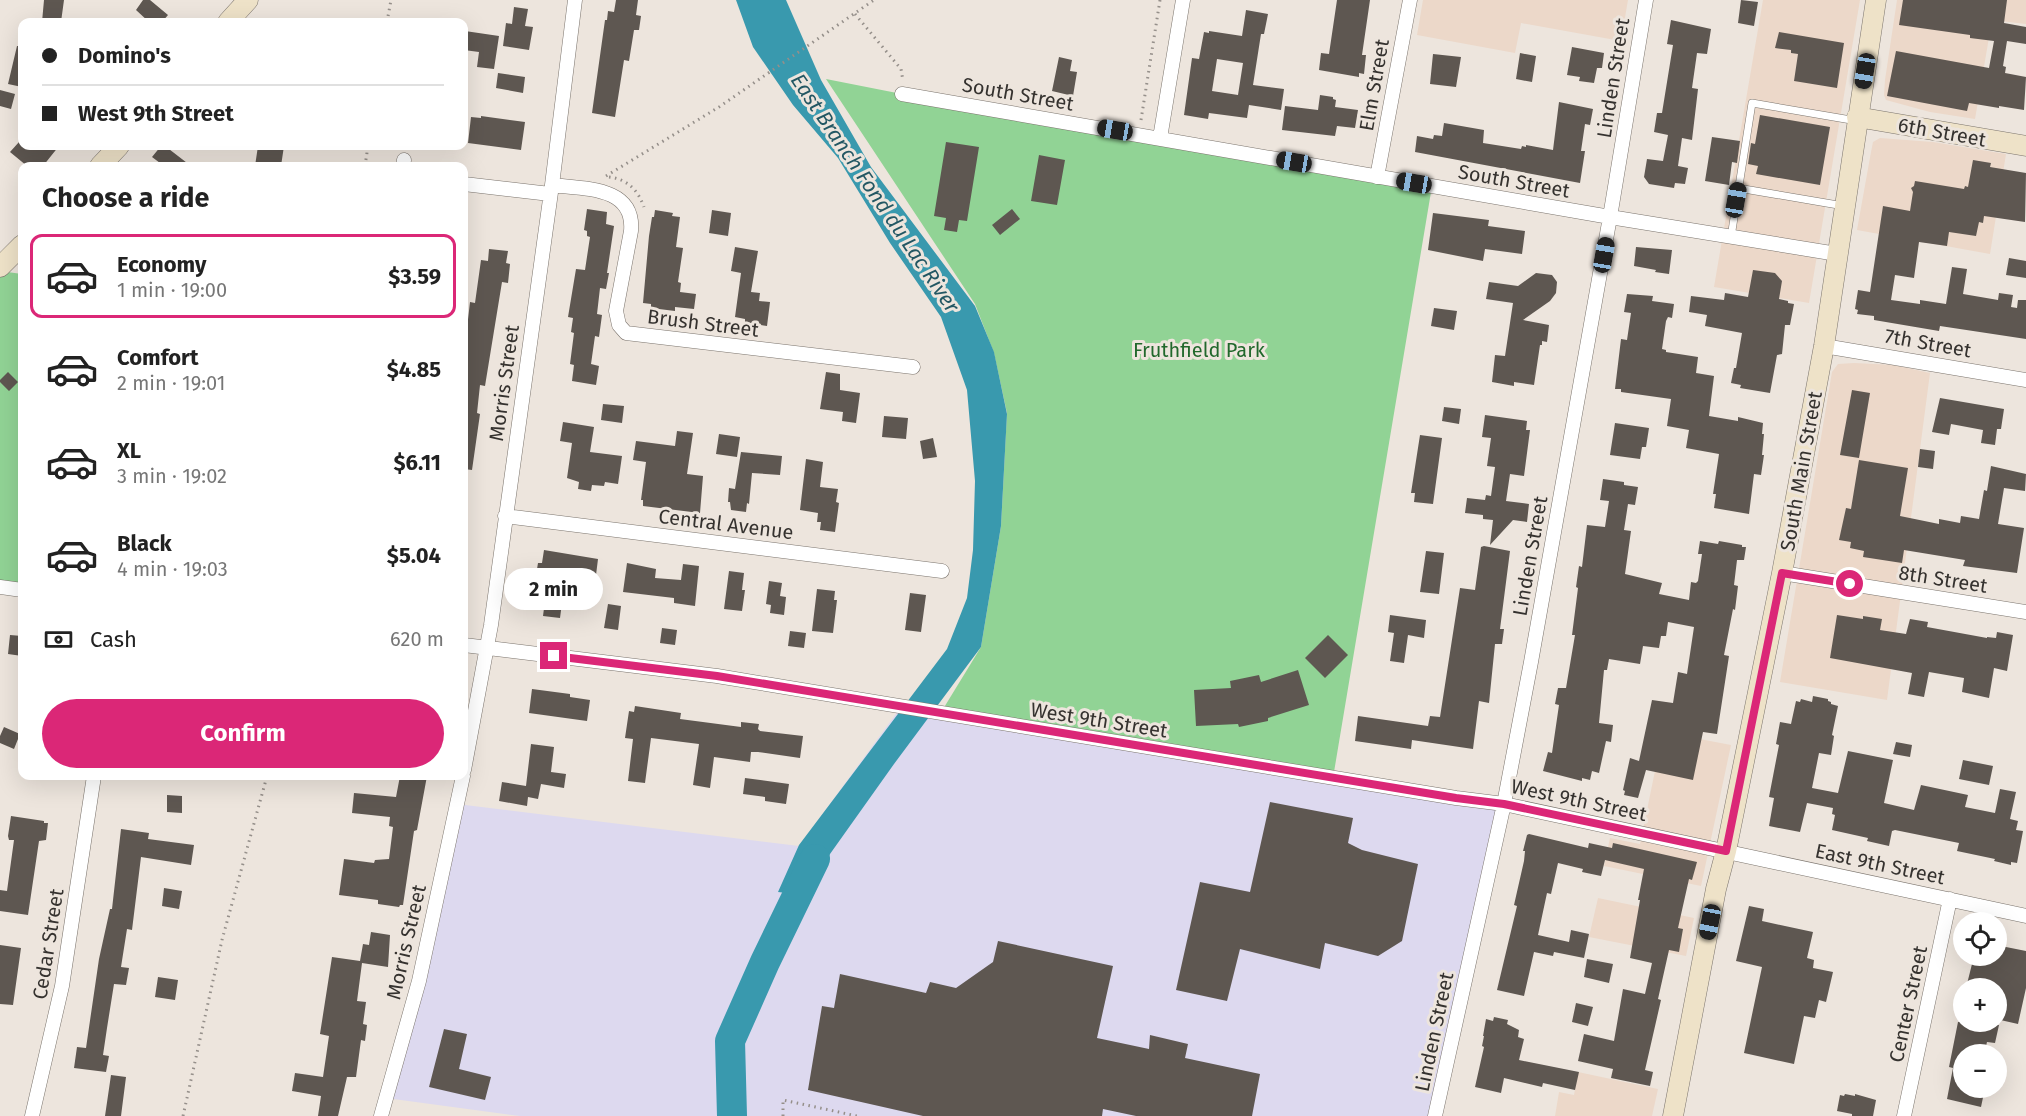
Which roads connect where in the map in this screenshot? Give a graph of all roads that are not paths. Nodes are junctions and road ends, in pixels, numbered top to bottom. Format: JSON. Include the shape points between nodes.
{"nodes":[{"id":1,"x":248,"y":0,"type":"edge"},
{"id":2,"x":575,"y":0,"type":"edge"},
{"id":3,"x":1183,"y":0,"type":"edge"},
{"id":4,"x":1410,"y":0,"type":"edge"},
{"id":5,"x":1646,"y":0,"type":"edge"},
{"id":6,"x":1876,"y":0,"type":"edge"},
{"id":7,"x":232,"y":18,"type":"edge"},
{"id":8,"x":902,"y":94,"type":"road end"},
{"id":9,"x":1857,"y":119,"type":"junction"},
{"id":10,"x":1160,"y":138,"type":"junction"},
{"id":11,"x":2026,"y":146,"type":"edge"},
{"id":12,"x":114,"y":150,"type":"edge"},
{"id":13,"x":104,"y":162,"type":"edge"},
{"id":14,"x":1377,"y":177,"type":"junction"},
{"id":15,"x":468,"y":184,"type":"edge"},
{"id":16,"x":1738,"y":188,"type":"junction"},
{"id":17,"x":551,"y":190,"type":"junction"},
{"id":18,"x":1844,"y":206,"type":"junction"},
{"id":19,"x":1610,"y":218,"type":"junction"},
{"id":20,"x":1731,"y":237,"type":"junction"},
{"id":21,"x":18,"y":249,"type":"edge"},
{"id":22,"x":1837,"y":254,"type":"junction"},
{"id":23,"x":0,"y":267,"type":"edge"},
{"id":24,"x":1824,"y":346,"type":"junction"},
{"id":25,"x":913,"y":367,"type":"dead end"},
{"id":26,"x":2026,"y":380,"type":"edge"},
{"id":27,"x":505,"y":516,"type":"junction"},
{"id":28,"x":942,"y":571,"type":"dead end"},
{"id":29,"x":1782,"y":573,"type":"junction"},
{"id":30,"x":0,"y":587,"type":"edge"},
{"id":31,"x":18,"y":589,"type":"edge"},
{"id":32,"x":2026,"y":612,"type":"edge"},
{"id":33,"x":468,"y":646,"type":"edge"},
{"id":34,"x":487,"y":648,"type":"junction"},
{"id":35,"x":468,"y":749,"type":"edge"},
{"id":36,"x":93,"y":780,"type":"edge"},
{"id":37,"x":461,"y":780,"type":"edge"},
{"id":38,"x":1504,"y":804,"type":"junction"},
{"id":39,"x":1726,"y":851,"type":"junction"},
{"id":40,"x":1950,"y":899,"type":"junction"},
{"id":41,"x":2026,"y":916,"type":"edge"},
{"id":42,"x":32,"y":1116,"type":"edge"},
{"id":43,"x":381,"y":1116,"type":"edge"},
{"id":44,"x":1435,"y":1116,"type":"edge"},
{"id":45,"x":1673,"y":1116,"type":"edge"},
{"id":46,"x":1904,"y":1116,"type":"edge"}],
"edges":[{"from":1,"to":7,"type":"main road"},
{"from":2,"to":17,"type":"street","name":"Morris Street"},
{"from":3,"to":10,"type":"street"},
{"from":4,"to":14,"type":"street","name":"Elm Street"},
{"from":5,"to":19,"type":"street","name":"Linden Street"},
{"from":6,"to":9,"type":"main road","name":"South Main Street"},
{"from":8,"to":10,"type":"street","name":"South Street"},
{"from":9,"to":11,"type":"main road","name":"6th Street"},
{"from":9,"to":16,"type":"lane","via":[[1752,103]]},
{"from":9,"to":18,"type":"main road","name":"South Main Street"},
{"from":10,"to":14,"type":"street","name":"South Street"},
{"from":12,"to":13,"type":"main road"},
{"from":14,"to":19,"type":"street","name":"South Street"},
{"from":15,"to":17,"type":"street","name":"Brush Street"},
{"from":16,"to":18,"type":"lane"},
{"from":16,"to":20,"type":"lane"},
{"from":17,"to":25,"type":"street","name":"Brush Street","via":[[607,193],[628,210],[631,231],[616,311],[626,333]]},
{"from":17,"to":27,"type":"street","name":"Morris Street"},
{"from":18,"to":22,"type":"main road","name":"South Main Street"},
{"from":19,"to":20,"type":"street","name":"South Street"},
{"from":19,"to":38,"type":"street","name":"Linden Street"},
{"from":20,"to":22,"type":"street","name":"South Street"},
{"from":21,"to":23,"type":"main road"},
{"from":22,"to":24,"type":"main road","name":"South Main Street"},
{"from":24,"to":26,"type":"street","name":"7th Street"},
{"from":24,"to":29,"type":"main road","name":"South Main Street"},
{"from":27,"to":28,"type":"street","name":"Central Avenue"},
{"from":27,"to":34,"type":"street","name":"Morris Street"},
{"from":29,"to":32,"type":"street","name":"8th Street"},
{"from":29,"to":39,"type":"main road","name":"South Main Street"},
{"from":30,"to":31,"type":"street"},
{"from":33,"to":34,"type":"street","name":"West 9th Street"},
{"from":34,"to":35,"type":"street","name":"Morris Street"},
{"from":34,"to":38,"type":"street","name":"West 9th Street","via":[[717,676]]},
{"from":36,"to":42,"type":"street","name":"Cedar Street","via":[[62,986]]},
{"from":37,"to":43,"type":"street","name":"Morris Street","via":[[419,981]]},
{"from":38,"to":39,"type":"street","name":"West 9th Street"},
{"from":38,"to":44,"type":"street","name":"Linden Street"},
{"from":39,"to":40,"type":"street","name":"East 9th Street"},
{"from":39,"to":45,"type":"main road","name":"South Main Street"},
{"from":40,"to":41,"type":"street","name":"East 9th Street"},
{"from":40,"to":46,"type":"street","name":"Center Street"}]}
